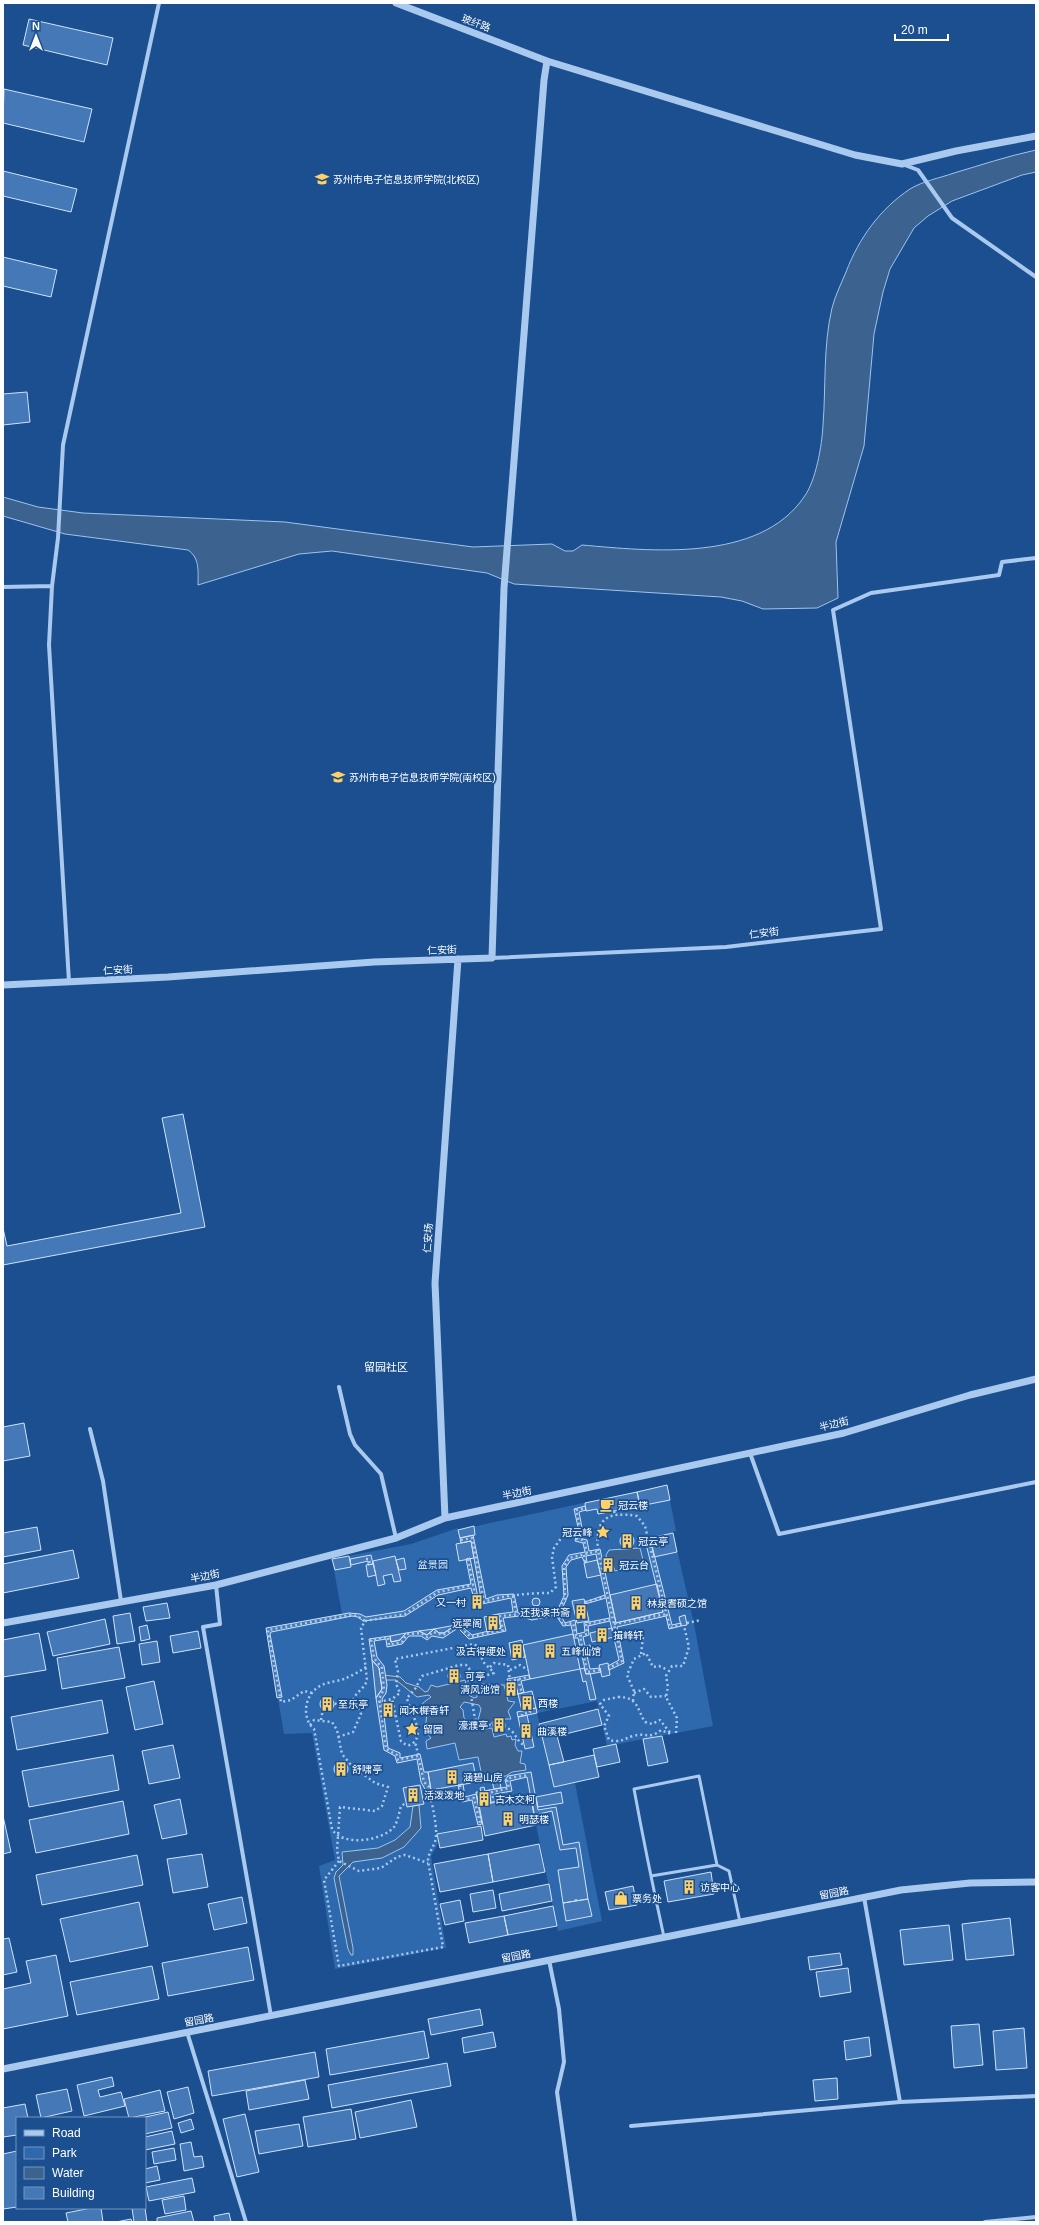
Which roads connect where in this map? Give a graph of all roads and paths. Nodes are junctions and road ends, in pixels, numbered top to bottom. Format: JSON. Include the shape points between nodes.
{"nodes":[{"id":1,"x":159,"y":3,"type":"edge"},
{"id":2,"x":396,"y":3,"type":"edge"},
{"id":3,"x":547,"y":61,"type":"junction"},
{"id":4,"x":1036,"y":136,"type":"edge"},
{"id":5,"x":902,"y":164,"type":"junction"},
{"id":6,"x":1036,"y":277,"type":"edge"},
{"id":7,"x":1036,"y":558,"type":"edge"},
{"id":8,"x":52,"y":586,"type":"junction"},
{"id":9,"x":3,"y":587,"type":"edge"},
{"id":10,"x":492,"y":958,"type":"junction"},
{"id":11,"x":458,"y":959,"type":"junction"},
{"id":12,"x":69,"y":982,"type":"junction"},
{"id":13,"x":3,"y":985,"type":"edge"},
{"id":14,"x":1036,"y":1380,"type":"edge"},
{"id":15,"x":339,"y":1387,"type":"dead end"},
{"id":16,"x":90,"y":1429,"type":"dead end"},
{"id":17,"x":750,"y":1453,"type":"junction"},
{"id":18,"x":1036,"y":1482,"type":"edge"},
{"id":19,"x":586,"y":1508,"type":"dead end"},
{"id":20,"x":614,"y":1511,"type":"dead end"},
{"id":21,"x":615,"y":1515,"type":"junction"},
{"id":22,"x":445,"y":1518,"type":"junction"},
{"id":23,"x":578,"y":1533,"type":"junction"},
{"id":24,"x":396,"y":1538,"type":"junction"},
{"id":25,"x":461,"y":1540,"type":"dead end"},
{"id":26,"x":598,"y":1551,"type":"junction"},
{"id":27,"x":585,"y":1554,"type":"junction"},
{"id":28,"x":468,"y":1559,"type":"dead end"},
{"id":29,"x":585,"y":1563,"type":"dead end"},
{"id":30,"x":216,"y":1585,"type":"junction"},
{"id":31,"x":473,"y":1585,"type":"junction"},
{"id":32,"x":513,"y":1596,"type":"junction"},
{"id":33,"x":607,"y":1596,"type":"junction"},
{"id":34,"x":476,"y":1598,"type":"dead end"},
{"id":35,"x":121,"y":1601,"type":"junction"},
{"id":36,"x":585,"y":1602,"type":"dead end"},
{"id":37,"x":556,"y":1613,"type":"junction"},
{"id":38,"x":516,"y":1614,"type":"junction"},
{"id":39,"x":667,"y":1614,"type":"junction"},
{"id":40,"x":612,"y":1619,"type":"junction"},
{"id":41,"x":700,"y":1620,"type":"dead end"},
{"id":42,"x":365,"y":1621,"type":"junction"},
{"id":43,"x":3,"y":1623,"type":"edge"},
{"id":44,"x":687,"y":1623,"type":"dead end"},
{"id":45,"x":614,"y":1624,"type":"junction"},
{"id":46,"x":580,"y":1636,"type":"junction"},
{"id":47,"x":643,"y":1637,"type":"dead end"},
{"id":48,"x":641,"y":1655,"type":"junction"},
{"id":49,"x":490,"y":1667,"type":"junction"},
{"id":50,"x":366,"y":1668,"type":"junction"},
{"id":51,"x":609,"y":1668,"type":"dead end"},
{"id":52,"x":510,"y":1670,"type":"junction"},
{"id":53,"x":528,"y":1670,"type":"dead end"},
{"id":54,"x":600,"y":1670,"type":"dead end"},
{"id":55,"x":668,"y":1670,"type":"junction"},
{"id":56,"x":471,"y":1676,"type":"junction"},
{"id":57,"x":529,"y":1677,"type":"dead end"},
{"id":58,"x":518,"y":1680,"type":"junction"},
{"id":59,"x":312,"y":1693,"type":"junction"},
{"id":60,"x":522,"y":1693,"type":"dead end"},
{"id":61,"x":634,"y":1693,"type":"junction"},
{"id":62,"x":666,"y":1696,"type":"junction"},
{"id":63,"x":392,"y":1699,"type":"junction"},
{"id":64,"x":353,"y":1700,"type":"junction"},
{"id":65,"x":379,"y":1702,"type":"junction"},
{"id":66,"x":633,"y":1702,"type":"junction"},
{"id":67,"x":529,"y":1709,"type":"dead end"},
{"id":68,"x":522,"y":1716,"type":"dead end"},
{"id":69,"x":321,"y":1720,"type":"junction"},
{"id":70,"x":310,"y":1725,"type":"junction"},
{"id":71,"x":676,"y":1733,"type":"dead end"},
{"id":72,"x":338,"y":1737,"type":"junction"},
{"id":73,"x":413,"y":1744,"type":"junction"},
{"id":74,"x":524,"y":1745,"type":"dead end"},
{"id":75,"x":418,"y":1756,"type":"junction"},
{"id":76,"x":529,"y":1774,"type":"dead end"},
{"id":77,"x":460,"y":1785,"type":"dead end"},
{"id":78,"x":406,"y":1803,"type":"dead end"},
{"id":79,"x":494,"y":1803,"type":"dead end"},
{"id":80,"x":480,"y":1823,"type":"dead end"},
{"id":81,"x":339,"y":1836,"type":"junction"},
{"id":82,"x":339,"y":1861,"type":"junction"},
{"id":83,"x":429,"y":1863,"type":"junction"},
{"id":84,"x":717,"y":1865,"type":"junction"},
{"id":85,"x":651,"y":1876,"type":"junction"},
{"id":86,"x":1036,"y":1882,"type":"edge"},
{"id":87,"x":864,"y":1897,"type":"junction"},
{"id":88,"x":740,"y":1922,"type":"junction"},
{"id":89,"x":664,"y":1937,"type":"junction"},
{"id":90,"x":549,"y":1960,"type":"junction"},
{"id":91,"x":271,"y":2016,"type":"junction"},
{"id":92,"x":187,"y":2032,"type":"junction"},
{"id":93,"x":3,"y":2069,"type":"edge"},
{"id":94,"x":1036,"y":2096,"type":"edge"},
{"id":95,"x":900,"y":2102,"type":"junction"},
{"id":96,"x":631,"y":2126,"type":"dead end"},
{"id":97,"x":1036,"y":2217,"type":"edge"},
{"id":98,"x":246,"y":2222,"type":"edge"},
{"id":99,"x":575,"y":2222,"type":"edge"},
{"id":100,"x":986,"y":2222,"type":"edge"}],
"edges":[{"from":1,"to":8,"type":"street","via":[[63,445],[58,538]]},
{"from":2,"to":3,"type":"street","name":"玻纤路"},
{"from":3,"to":5,"type":"street","name":"玻纤路","via":[[855,156]]},
{"from":3,"to":10,"type":"street","via":[[504,588]]},
{"from":4,"to":5,"type":"street"},
{"from":5,"to":6,"type":"street","via":[[918,170],[952,218]]},
{"from":7,"to":10,"type":"street","name":"仁安街","via":[[1002,562],[999,575],[871,593],[834,610],[881,929],[726,947]]},
{"from":8,"to":9,"type":"street"},
{"from":8,"to":12,"type":"street","via":[[49,645]]},
{"from":10,"to":11,"type":"street","name":"仁安街"},
{"from":11,"to":12,"type":"street","name":"仁安街"},
{"from":11,"to":22,"type":"street","name":"仁安场","via":[[435,1283]]},
{"from":12,"to":13,"type":"street","name":"仁安街"},
{"from":14,"to":17,"type":"street","name":"半边街","via":[[970,1395],[844,1433]]},
{"from":15,"to":24,"type":"street","via":[[355,1445],[381,1474]]},
{"from":16,"to":35,"type":"street","via":[[103,1481]]},
{"from":17,"to":18,"type":"street","via":[[779,1534]]},
{"from":17,"to":22,"type":"street","name":"半边街"},
{"from":19,"to":23,"type":"path","via":[[576,1510],[580,1527]]},
{"from":20,"to":21,"type":"path"},
{"from":21,"to":26,"type":"path","via":[[605,1518],[600,1523]]},
{"from":21,"to":39,"type":"path","via":[[637,1516],[645,1526]]},
{"from":22,"to":24,"type":"street","name":"半边街"},
{"from":23,"to":27,"type":"path","via":[[577,1539],[584,1540]]},
{"from":23,"to":32,"type":"path","via":[[562,1537],[552,1552],[555,1590],[550,1593]]},
{"from":24,"to":30,"type":"street","name":"半边街"},
{"from":25,"to":32,"type":"path","via":[[472,1538],[484,1602],[498,1597]]},
{"from":26,"to":27,"type":"path"},
{"from":26,"to":33,"type":"path"},
{"from":27,"to":29,"type":"path"},
{"from":27,"to":37,"type":"path","via":[[569,1558],[564,1567],[566,1594]]},
{"from":28,"to":31,"type":"path"},
{"from":30,"to":35,"type":"street","name":"半边街"},
{"from":30,"to":91,"type":"street","via":[[220,1624],[203,1627]]},
{"from":31,"to":34,"type":"path"},
{"from":31,"to":42,"type":"path","via":[[438,1592],[405,1614]]},
{"from":32,"to":38,"type":"path"},
{"from":33,"to":36,"type":"path"},
{"from":33,"to":40,"type":"path"},
{"from":35,"to":43,"type":"street","name":"半边街"},
{"from":37,"to":38,"type":"path","via":[[532,1619]]},
{"from":37,"to":46,"type":"path","via":[[563,1625],[573,1623],[576,1636]]},
{"from":38,"to":65,"type":"path","via":[[500,1616],[503,1630],[471,1637],[458,1626],[443,1635],[433,1632],[427,1637],[407,1634],[402,1642],[389,1645],[388,1637],[371,1640],[374,1658],[382,1668],[384,1689]]},
{"from":39,"to":45,"type":"path"},
{"from":39,"to":55,"type":"path","via":[[670,1628],[682,1625],[690,1647],[683,1666],[672,1666]]},
{"from":40,"to":45,"type":"path"},
{"from":40,"to":46,"type":"path","via":[[586,1624],[587,1634]]},
{"from":41,"to":44,"type":"path"},
{"from":42,"to":50,"type":"path","via":[[361,1628]]},
{"from":42,"to":59,"type":"path","via":[[350,1615],[268,1630],[281,1702],[291,1700],[304,1691]]},
{"from":45,"to":51,"type":"path","via":[[622,1661]]},
{"from":46,"to":54,"type":"path","via":[[588,1672]]},
{"from":47,"to":48,"type":"path"},
{"from":48,"to":55,"type":"path","via":[[648,1655],[653,1667],[659,1666]]},
{"from":48,"to":61,"type":"path","via":[[632,1660],[628,1673]]},
{"from":49,"to":52,"type":"path","via":[[494,1663],[507,1664]]},
{"from":49,"to":56,"type":"path","via":[[494,1673],[481,1677]]},
{"from":49,"to":63,"type":"path","via":[[477,1646],[471,1644],[395,1659],[396,1680],[400,1693]]},
{"from":50,"to":59,"type":"path","via":[[343,1679],[319,1686]]},
{"from":50,"to":64,"type":"path","via":[[366,1684],[356,1693]]},
{"from":52,"to":53,"type":"path","via":[[520,1665]]},
{"from":52,"to":58,"type":"path","via":[[510,1681]]},
{"from":55,"to":62,"type":"path"},
{"from":56,"to":73,"type":"path","via":[[468,1666],[459,1665],[422,1676],[407,1700],[418,1729]]},
{"from":56,"to":74,"type":"path","via":[[468,1678],[473,1716],[476,1720],[489,1726],[511,1730]]},
{"from":57,"to":58,"type":"path"},
{"from":58,"to":60,"type":"path"},
{"from":59,"to":70,"type":"path","via":[[305,1712]]},
{"from":61,"to":62,"type":"path","via":[[644,1689],[651,1697]]},
{"from":61,"to":66,"type":"path"},
{"from":62,"to":71,"type":"path","via":[[677,1718]]},
{"from":63,"to":65,"type":"path"},
{"from":63,"to":73,"type":"path","via":[[401,1741],[407,1746]]},
{"from":64,"to":69,"type":"path","via":[[348,1700],[340,1706],[334,1703],[325,1706]]},
{"from":64,"to":72,"type":"path","via":[[360,1708],[361,1714],[353,1732]]},
{"from":65,"to":75,"type":"path","via":[[386,1749],[397,1755],[398,1760]]},
{"from":66,"to":66,"type":"path","via":[[626,1697],[618,1697],[604,1700],[600,1704],[609,1716],[604,1726],[609,1740],[624,1741],[635,1736],[654,1736],[661,1730],[671,1734],[660,1720],[652,1724],[645,1722],[640,1708]]},
{"from":67,"to":68,"type":"path","via":[[530,1712]]},
{"from":69,"to":70,"type":"path","via":[[314,1720]]},
{"from":69,"to":72,"type":"path","via":[[332,1722]]},
{"from":70,"to":81,"type":"path","via":[[314,1729],[331,1826],[334,1833]]},
{"from":72,"to":81,"type":"path","via":[[342,1754],[351,1765],[375,1783],[388,1787],[382,1806],[376,1811],[340,1806]]},
{"from":73,"to":75,"type":"path"},
{"from":75,"to":83,"type":"path","via":[[424,1782],[429,1787],[436,1833],[429,1854]]},
{"from":76,"to":79,"type":"path","via":[[509,1778],[509,1788],[492,1792]]},
{"from":77,"to":80,"type":"path","via":[[463,1800],[474,1798]]},
{"from":78,"to":81,"type":"path","via":[[401,1806],[394,1826],[384,1834],[360,1839]]},
{"from":81,"to":82,"type":"path"},
{"from":82,"to":83,"type":"path","via":[[359,1871],[378,1870],[397,1857],[405,1855]]},
{"from":82,"to":83,"type":"path","via":[[324,1880],[339,1966],[443,1947]]},
{"from":84,"to":85,"type":"lane"},
{"from":84,"to":85,"type":"lane","via":[[698,1776],[634,1789]]},
{"from":84,"to":88,"type":"lane","via":[[729,1871]]},
{"from":85,"to":89,"type":"lane"},
{"from":86,"to":87,"type":"street","name":"留园路","via":[[970,1883],[901,1890]]},
{"from":87,"to":88,"type":"street","name":"留园路"},
{"from":87,"to":95,"type":"street"},
{"from":88,"to":89,"type":"street","name":"留园路"},
{"from":89,"to":90,"type":"street","name":"留园路"},
{"from":90,"to":91,"type":"street","name":"留园路"},
{"from":90,"to":99,"type":"street","via":[[559,2009],[564,2062],[556,2092]]},
{"from":91,"to":92,"type":"street","name":"留园路"},
{"from":92,"to":93,"type":"street","name":"留园路"},
{"from":92,"to":98,"type":"street"},
{"from":94,"to":95,"type":"street"},
{"from":95,"to":96,"type":"street"},
{"from":97,"to":100,"type":"street"}]}
